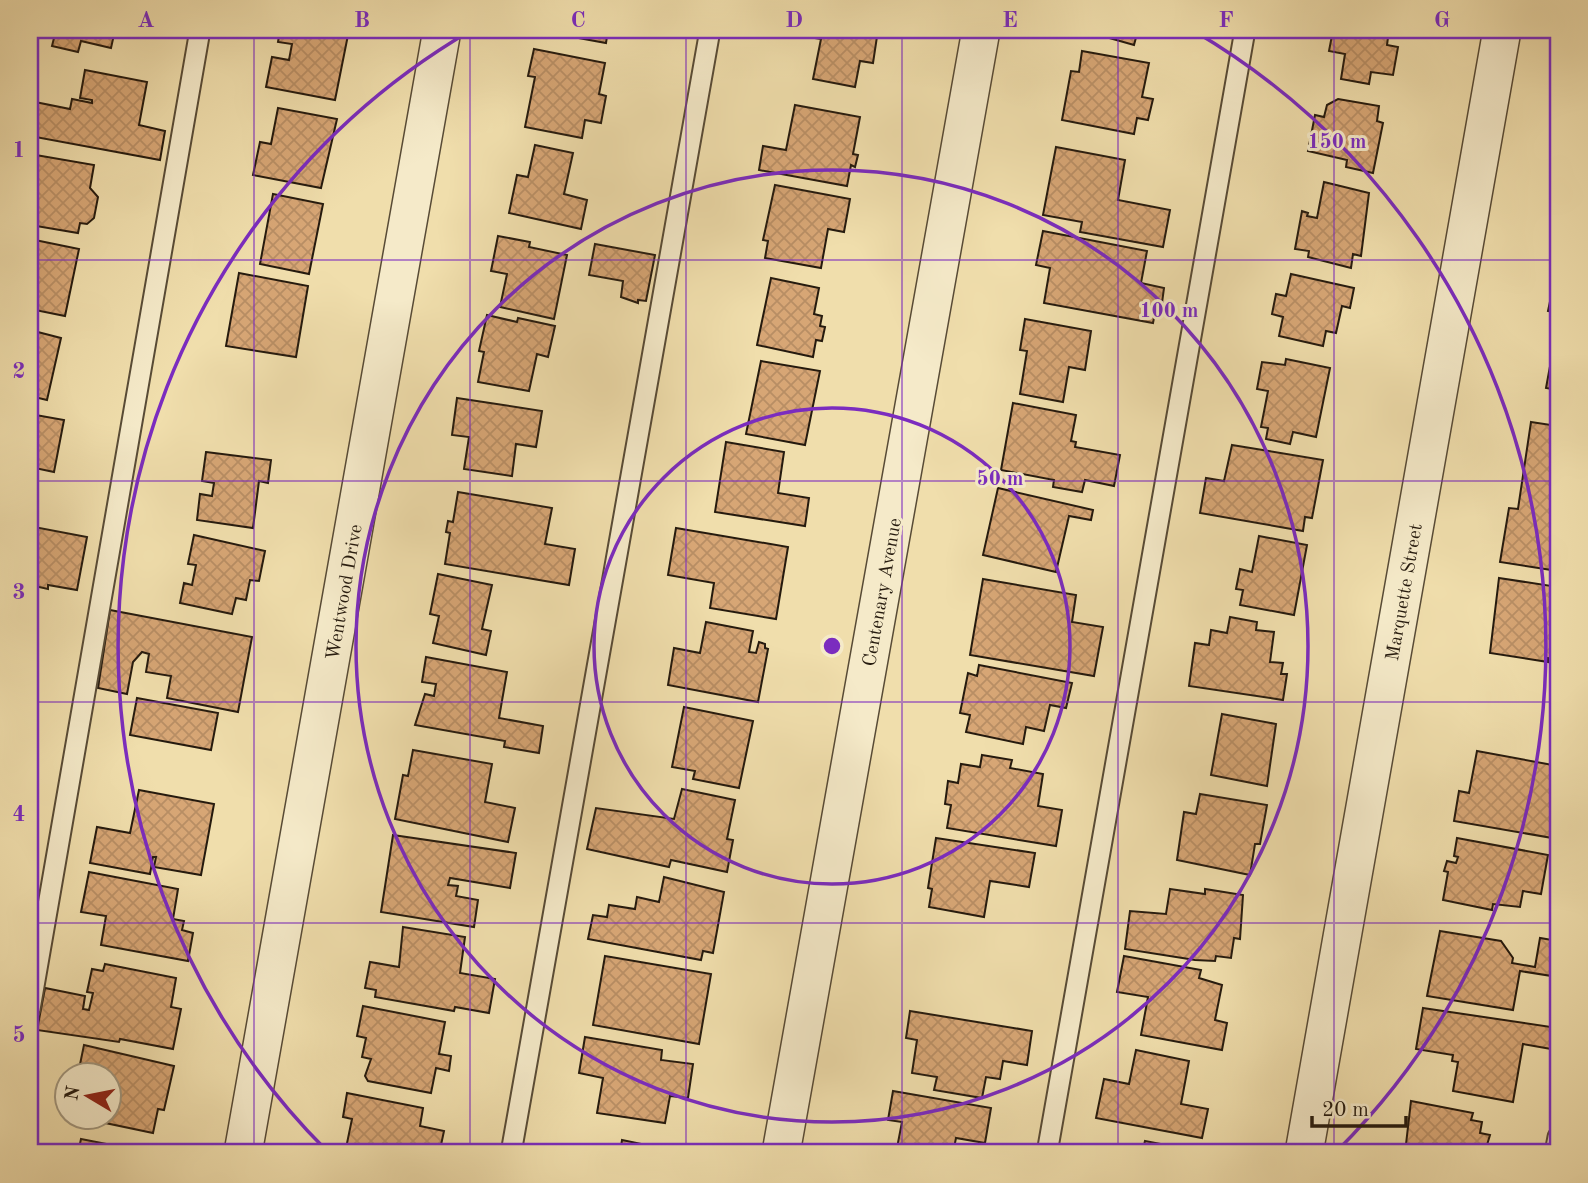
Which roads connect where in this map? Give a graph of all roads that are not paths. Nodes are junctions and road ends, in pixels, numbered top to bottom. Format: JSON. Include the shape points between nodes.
{"nodes":[{"id":1,"x":200,"y":30,"type":"edge"},
{"id":2,"x":442,"y":30,"type":"edge"},
{"id":3,"x":709,"y":30,"type":"edge"},
{"id":4,"x":981,"y":30,"type":"edge"},
{"id":5,"x":1245,"y":30,"type":"edge"},
{"id":6,"x":1502,"y":30,"type":"edge"},
{"id":7,"x":30,"y":1009,"type":"edge"},
{"id":8,"x":1558,"y":1137,"type":"edge"},
{"id":9,"x":243,"y":1153,"type":"edge"},
{"id":10,"x":511,"y":1153,"type":"edge"},
{"id":11,"x":781,"y":1153,"type":"edge"},
{"id":12,"x":1047,"y":1153,"type":"edge"},
{"id":13,"x":1304,"y":1153,"type":"edge"},
{"id":14,"x":1555,"y":1153,"type":"edge"}],
"edges":[{"from":1,"to":7,"type":"lane"},
{"from":2,"to":9,"type":"street","name":"Wentwood Drive"},
{"from":3,"to":10,"type":"lane"},
{"from":4,"to":11,"type":"street","name":"Centenary Avenue"},
{"from":5,"to":12,"type":"lane"},
{"from":6,"to":13,"type":"street","name":"Marquette Street"},
{"from":8,"to":14,"type":"lane"}]}
